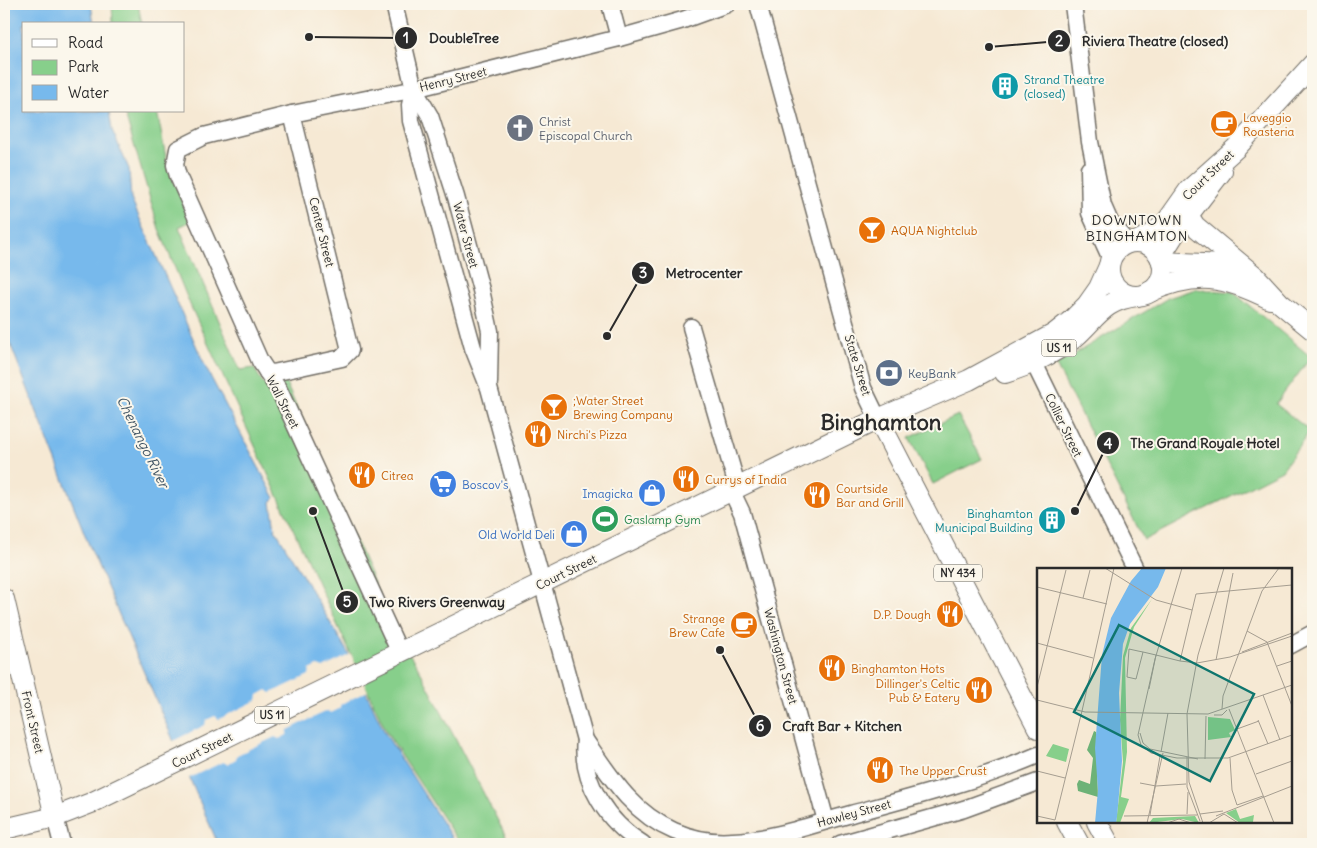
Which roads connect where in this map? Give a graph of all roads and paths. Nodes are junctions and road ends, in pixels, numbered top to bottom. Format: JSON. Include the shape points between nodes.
{"nodes":[{"id":1,"x":394,"y":4,"type":"edge"},
{"id":2,"x":610,"y":4,"type":"edge"},
{"id":3,"x":727,"y":4,"type":"edge"},
{"id":4,"x":758,"y":4,"type":"edge"},
{"id":5,"x":1073,"y":4,"type":"edge"},
{"id":6,"x":619,"y":38,"type":"junction"},
{"id":7,"x":1313,"y":64,"type":"edge"},
{"id":8,"x":414,"y":89,"type":"junction"},
{"id":9,"x":292,"y":114,"type":"junction"},
{"id":10,"x":1090,"y":142,"type":"junction"},
{"id":11,"x":1236,"y":148,"type":"junction"},
{"id":12,"x":178,"y":149,"type":"joint"},
{"id":13,"x":1188,"y":215,"type":"junction"},
{"id":14,"x":1132,"y":242,"type":"junction"},
{"id":15,"x":1161,"y":259,"type":"junction"},
{"id":16,"x":1110,"y":263,"type":"junction"},
{"id":17,"x":1256,"y":277,"type":"junction"},
{"id":18,"x":1143,"y":294,"type":"junction"},
{"id":19,"x":1280,"y":303,"type":"junction"},
{"id":20,"x":691,"y":327,"type":"dead end"},
{"id":21,"x":1313,"y":330,"type":"edge"},
{"id":22,"x":1033,"y":362,"type":"junction"},
{"id":23,"x":267,"y":372,"type":"junction"},
{"id":24,"x":969,"y":380,"type":"junction"},
{"id":25,"x":489,"y":388,"type":"junction"},
{"id":26,"x":878,"y":419,"type":"junction"},
{"id":27,"x":735,"y":490,"type":"junction"},
{"id":28,"x":1134,"y":568,"type":"edge"},
{"id":29,"x":541,"y":584,"type":"junction"},
{"id":30,"x":4,"y":599,"type":"edge"},
{"id":31,"x":1313,"y":632,"type":"edge"},
{"id":32,"x":1292,"y":644,"type":"edge"},
{"id":33,"x":392,"y":657,"type":"junction"},
{"id":34,"x":1037,"y":726,"type":"edge"},
{"id":35,"x":585,"y":740,"type":"junction"},
{"id":36,"x":1037,"y":755,"type":"edge"},
{"id":37,"x":1037,"y":782,"type":"edge"},
{"id":38,"x":851,"y":814,"type":"junction"},
{"id":39,"x":55,"y":817,"type":"junction"},
{"id":40,"x":829,"y":820,"type":"junction"},
{"id":41,"x":1068,"y":823,"type":"edge"},
{"id":42,"x":1098,"y":823,"type":"edge"},
{"id":43,"x":4,"y":828,"type":"edge"},
{"id":44,"x":859,"y":842,"type":"edge"},
{"id":45,"x":62,"y":844,"type":"edge"},
{"id":46,"x":643,"y":844,"type":"edge"},
{"id":47,"x":839,"y":844,"type":"edge"},
{"id":48,"x":1079,"y":844,"type":"edge"},
{"id":49,"x":1109,"y":844,"type":"edge"}],
"edges":[{"from":1,"to":8,"type":"street","name":"Water Street"},
{"from":2,"to":6,"type":"street"},
{"from":3,"to":6,"type":"street","name":"Henry Street"},
{"from":4,"to":26,"type":"street","name":"State Street","via":[[863,388]]},
{"from":5,"to":10,"type":"street"},
{"from":6,"to":8,"type":"street","name":"Henry Street"},
{"from":7,"to":11,"type":"main road","name":"Court Street","number":"US 11"},
{"from":8,"to":9,"type":"street","name":"Henry Street"},
{"from":8,"to":25,"type":"street","name":"Water Street","via":[[411,121],[473,348]]},
{"from":8,"to":25,"type":"street","name":"Water Street","via":[[430,116],[481,290],[490,331]]},
{"from":9,"to":12,"type":"street","name":"Henry Street","via":[[198,138]]},
{"from":9,"to":23,"type":"street","name":"Center Street","via":[[350,350],[342,358]]},
{"from":10,"to":14,"type":"street","via":[[1105,211],[1112,226]]},
{"from":10,"to":16,"type":"street","via":[[1090,208]]},
{"from":11,"to":13,"type":"main road","name":"Court Street","number":"US 11","via":[[1215,182]]},
{"from":11,"to":14,"type":"main road","name":"Court Street","number":"US 11","via":[[1189,190],[1161,228]]},
{"from":12,"to":23,"type":"street","name":"Wall Street","via":[[175,165],[178,176]]},
{"from":13,"to":15,"type":"main road","name":"Court Street","number":"US 11"},
{"from":13,"to":17,"type":"main road","via":[[1195,226]]},
{"from":14,"to":15,"type":"main road","via":[[1150,246]]},
{"from":14,"to":16,"type":"main road","number":"US 11","via":[[1118,249]]},
{"from":15,"to":17,"type":"main road","via":[[1223,265]]},
{"from":15,"to":18,"type":"main road","number":"US 11","via":[[1160,280]]},
{"from":16,"to":18,"type":"main road","via":[[1110,275],[1115,286],[1125,293]]},
{"from":16,"to":24,"type":"main road","name":"Court Street","number":"US 11","via":[[1092,300],[1073,320]]},
{"from":17,"to":19,"type":"main road"},
{"from":18,"to":19,"type":"main road","name":"Court Street","via":[[1181,281],[1209,278],[1241,285]]},
{"from":18,"to":22,"type":"main road","name":"Court Street","number":"US 11","via":[[1106,306],[1073,338]]},
{"from":19,"to":21,"type":"main road"},
{"from":20,"to":27,"type":"street","name":"Washington Street"},
{"from":22,"to":24,"type":"main road","name":"Court Street","number":"US 11","via":[[1000,375]]},
{"from":22,"to":28,"type":"street","name":"Collier Street"},
{"from":23,"to":33,"type":"street","name":"Wall Street","via":[[280,390]]},
{"from":24,"to":26,"type":"main road","name":"Court Street","number":"US 11"},
{"from":25,"to":29,"type":"street","name":"Water Street"},
{"from":26,"to":27,"type":"main road","name":"Court Street","number":"US 11"},
{"from":26,"to":34,"type":"main road","name":"State Street","number":"NY 434"},
{"from":27,"to":29,"type":"main road","name":"Court Street","number":"US 11"},
{"from":27,"to":40,"type":"street","name":"Washington Street"},
{"from":29,"to":33,"type":"main road","name":"Court Street","number":"US 11"},
{"from":29,"to":35,"type":"street","name":"Hawley Street"},
{"from":30,"to":39,"type":"main road","name":"Front Street"},
{"from":31,"to":32,"type":"street"},
{"from":33,"to":39,"type":"main road","name":"Court Street","number":"US 11","via":[[82,808]]},
{"from":35,"to":40,"type":"street","name":"Hawley Street","via":[[630,802],[661,825],[690,837],[719,842],[746,840]]},
{"from":35,"to":46,"type":"street","name":"Hawley Street","via":[[585,768],[597,797],[619,825]]},
{"from":36,"to":38,"type":"street","name":"Hawley Street","via":[[966,782]]},
{"from":37,"to":44,"type":"street","name":"Hawley Street","via":[[964,810]]},
{"from":38,"to":40,"type":"street","name":"Hawley Street"},
{"from":38,"to":44,"type":"street"},
{"from":39,"to":43,"type":"main road","name":"Court Street"},
{"from":39,"to":45,"type":"street","name":"Front Street"},
{"from":40,"to":47,"type":"street","name":"Washington Street"},
{"from":41,"to":48,"type":"main road"},
{"from":42,"to":49,"type":"main road"},
{"from":44,"to":47,"type":"street","name":"Hawley Street"}]}
